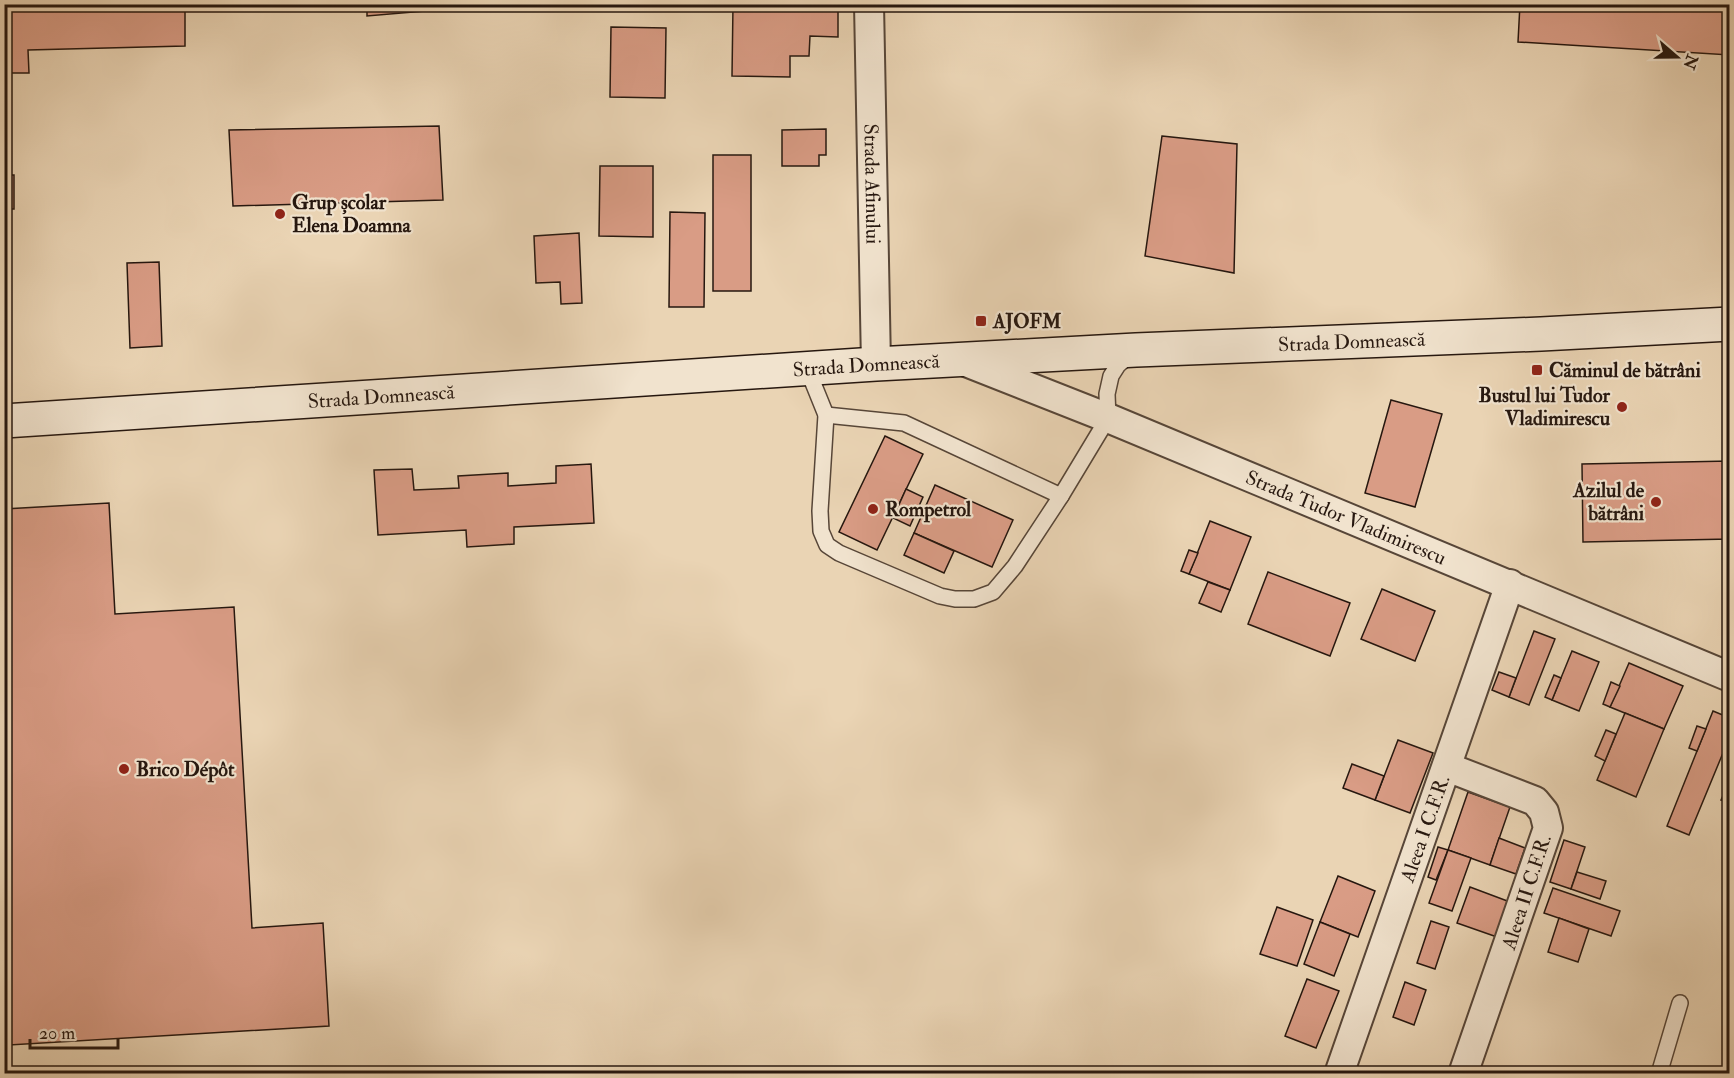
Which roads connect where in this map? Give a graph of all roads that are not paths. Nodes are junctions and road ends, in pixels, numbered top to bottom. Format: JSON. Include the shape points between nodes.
{"nodes":[{"id":1,"x":869,"y":4,"type":"edge"},
{"id":2,"x":1730,"y":324,"type":"edge"},
{"id":3,"x":1136,"y":350,"type":"junction"},
{"id":4,"x":961,"y":360,"type":"junction"},
{"id":5,"x":876,"y":364,"type":"junction"},
{"id":6,"x":807,"y":368,"type":"junction"},
{"id":7,"x":826,"y":415,"type":"junction"},
{"id":8,"x":1108,"y":418,"type":"junction"},
{"id":9,"x":4,"y":421,"type":"edge"},
{"id":10,"x":1061,"y":496,"type":"junction"},
{"id":11,"x":1510,"y":584,"type":"junction"},
{"id":12,"x":1730,"y":677,"type":"edge"},
{"id":13,"x":1447,"y":767,"type":"junction"},
{"id":14,"x":1680,"y":1003,"type":"dead end"},
{"id":15,"x":1339,"y":1074,"type":"edge"},
{"id":16,"x":1463,"y":1074,"type":"edge"},
{"id":17,"x":1659,"y":1074,"type":"edge"}],
"edges":[{"from":1,"to":5,"type":"street","name":"Strada Afinului"},
{"from":2,"to":3,"type":"main road","name":"Strada Domnească"},
{"from":3,"to":4,"type":"main road","name":"Strada Domnească"},
{"from":3,"to":8,"type":"lane","via":[[1111,376]]},
{"from":4,"to":5,"type":"main road","name":"Strada Domnească"},
{"from":4,"to":8,"type":"street","name":"Strada Tudor Vladimirescu"},
{"from":5,"to":6,"type":"main road","name":"Strada Domnească"},
{"from":6,"to":7,"type":"lane"},
{"from":6,"to":9,"type":"main road","name":"Strada Domnească"},
{"from":7,"to":10,"type":"lane","via":[[904,423]]},
{"from":7,"to":10,"type":"lane","via":[[820,511],[821,531],[827,545],[940,596],[974,599],[993,592]]},
{"from":8,"to":10,"type":"lane"},
{"from":8,"to":11,"type":"street","name":"Strada Tudor Vladimirescu"},
{"from":11,"to":12,"type":"street","name":"Strada Tudor Vladimirescu"},
{"from":11,"to":13,"type":"street","name":"Aleea I C.F.R."},
{"from":13,"to":15,"type":"street","name":"Aleea I C.F.R."},
{"from":13,"to":16,"type":"street","name":"Aleea II C.F.R.","via":[[1535,801],[1544,812],[1548,828]]},
{"from":14,"to":17,"type":"lane"}]}
